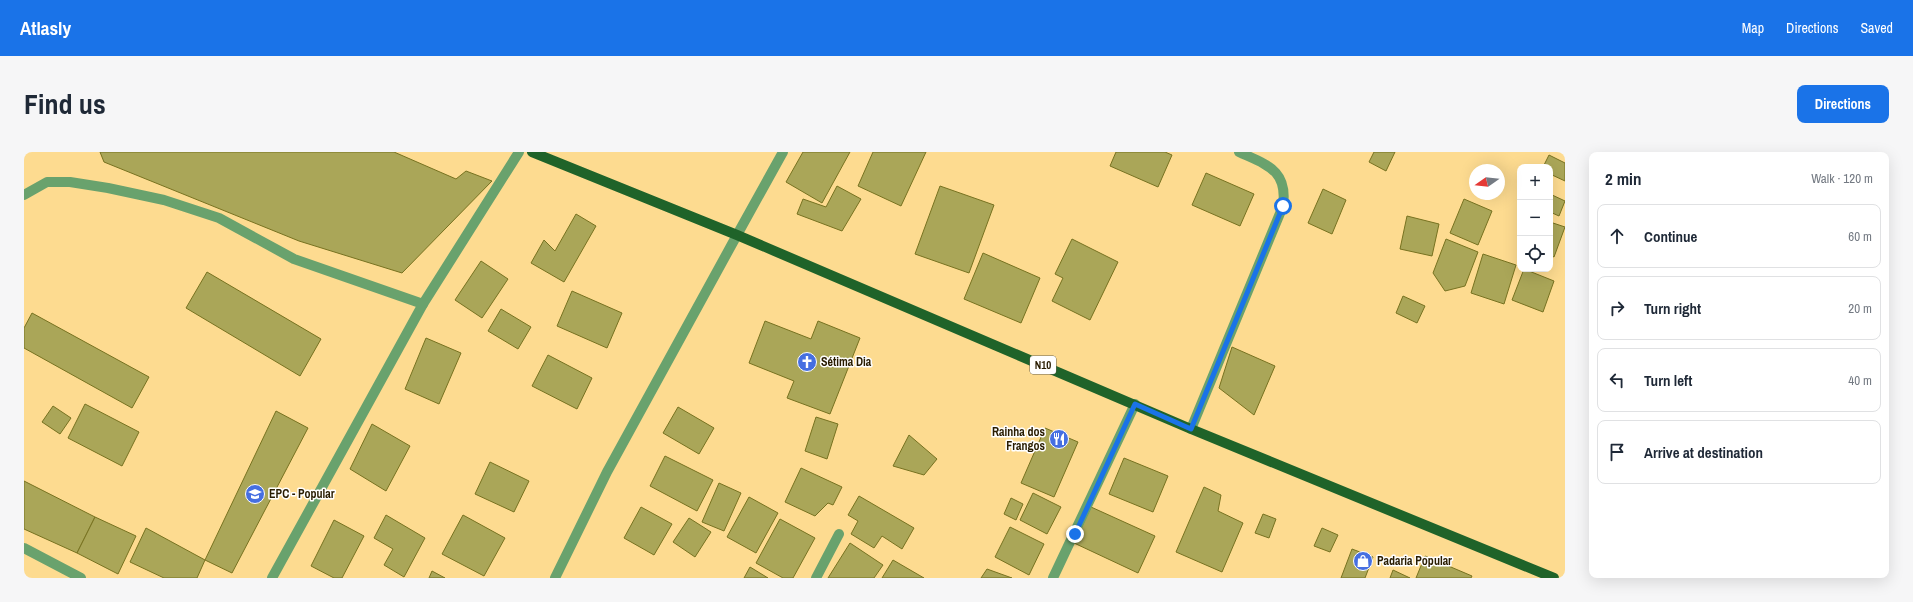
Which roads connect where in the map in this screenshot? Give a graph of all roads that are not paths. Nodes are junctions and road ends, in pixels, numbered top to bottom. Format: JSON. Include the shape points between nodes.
{"nodes":[{"id":1,"x":519,"y":152,"type":"edge"},
{"id":2,"x":532,"y":152,"type":"edge"},
{"id":3,"x":784,"y":152,"type":"edge"},
{"id":4,"x":1239,"y":152,"type":"edge"},
{"id":5,"x":24,"y":195,"type":"edge"},
{"id":6,"x":737,"y":235,"type":"junction"},
{"id":7,"x":423,"y":304,"type":"junction"},
{"id":8,"x":1135,"y":404,"type":"junction"},
{"id":9,"x":1191,"y":429,"type":"junction"},
{"id":10,"x":839,"y":534,"type":"dead end"},
{"id":11,"x":24,"y":548,"type":"edge"},
{"id":12,"x":81,"y":578,"type":"edge"},
{"id":13,"x":272,"y":578,"type":"edge"},
{"id":14,"x":555,"y":578,"type":"edge"},
{"id":15,"x":816,"y":578,"type":"edge"},
{"id":16,"x":1053,"y":578,"type":"edge"},
{"id":17,"x":1554,"y":578,"type":"edge"}],
"edges":[{"from":1,"to":7,"type":"street"},
{"from":2,"to":6,"type":"main road","number":"N10"},
{"from":3,"to":6,"type":"street"},
{"from":4,"to":9,"type":"street","via":[[1268,166],[1281,177],[1285,192],[1283,206]]},
{"from":5,"to":7,"type":"street","via":[[47,182],[70,182],[164,200],[219,218],[294,259]]},
{"from":6,"to":8,"type":"main road","number":"N10"},
{"from":6,"to":14,"type":"street","via":[[607,472]]},
{"from":7,"to":13,"type":"street"},
{"from":8,"to":9,"type":"main road","number":"N10"},
{"from":8,"to":16,"type":"street"},
{"from":9,"to":17,"type":"main road","number":"N10"},
{"from":10,"to":15,"type":"street"},
{"from":11,"to":12,"type":"street"}]}
